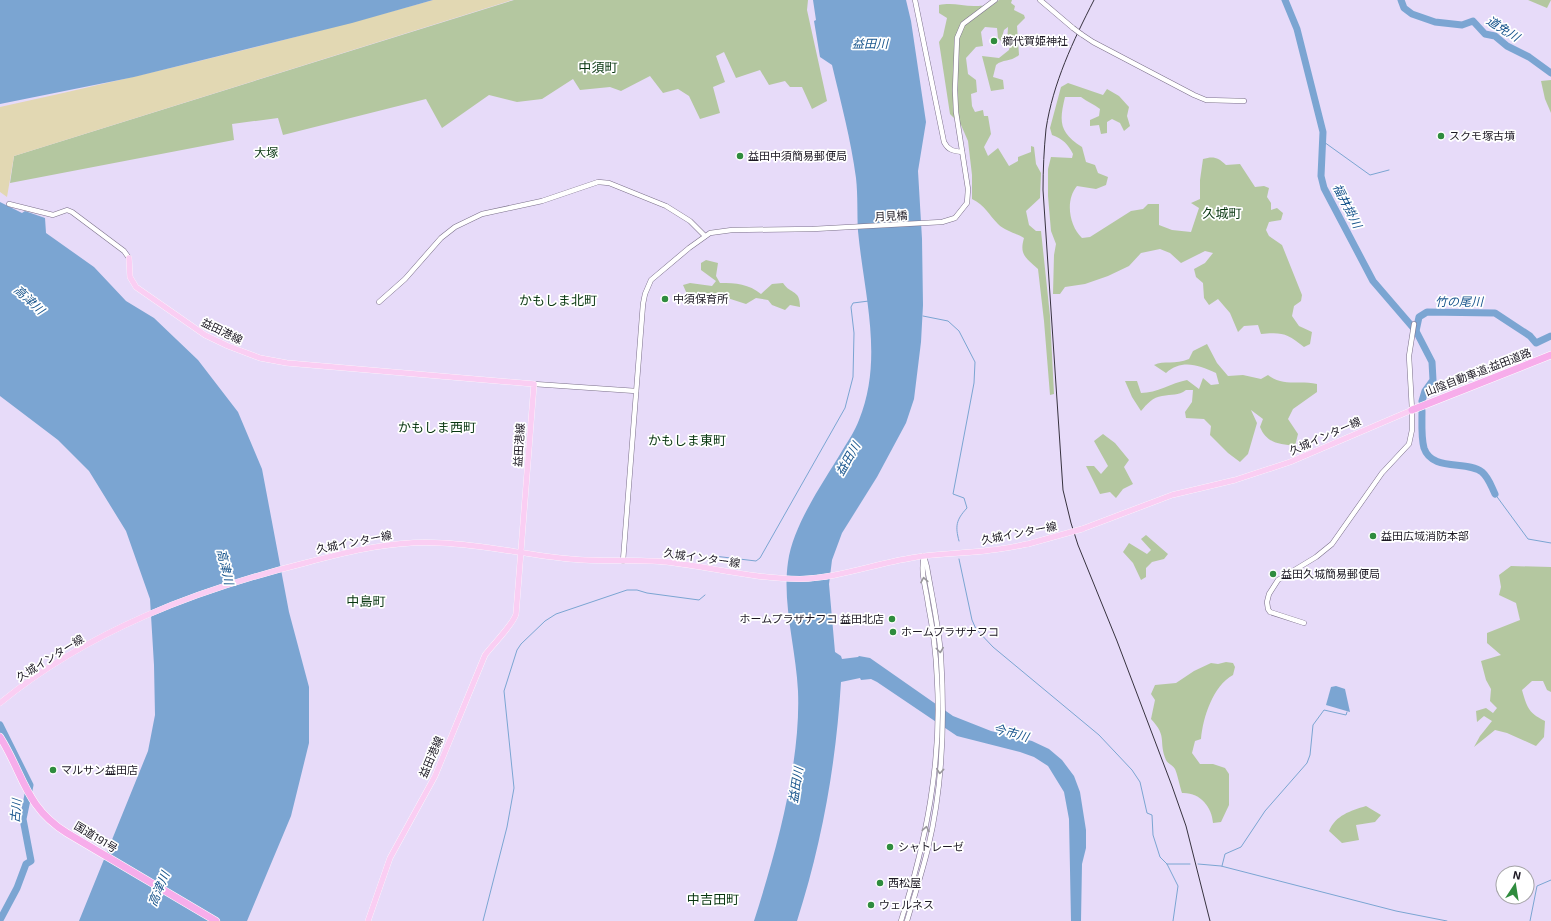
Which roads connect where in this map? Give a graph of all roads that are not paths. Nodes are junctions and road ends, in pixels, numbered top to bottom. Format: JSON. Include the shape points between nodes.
{"nodes":[{"id":1,"x":915,"y":0,"type":"edge"},
{"id":2,"x":995,"y":0,"type":"edge"},
{"id":3,"x":1040,"y":0,"type":"edge"},
{"id":4,"x":1244,"y":101,"type":"dead end"},
{"id":5,"x":962,"y":152,"type":"junction"},
{"id":6,"x":9,"y":204,"type":"dead end"},
{"id":7,"x":705,"y":236,"type":"junction"},
{"id":8,"x":129,"y":258,"type":"joint"},
{"id":9,"x":379,"y":302,"type":"dead end"},
{"id":10,"x":1414,"y":324,"type":"dead end"},
{"id":11,"x":1551,"y":355,"type":"edge"},
{"id":12,"x":534,"y":384,"type":"junction"},
{"id":13,"x":636,"y":391,"type":"junction"},
{"id":14,"x":1412,"y":410,"type":"junction"},
{"id":15,"x":521,"y":553,"type":"junction"},
{"id":16,"x":924,"y":556,"type":"junction"},
{"id":17,"x":623,"y":561,"type":"junction"},
{"id":18,"x":1304,"y":623,"type":"dead end"},
{"id":19,"x":0,"y":703,"type":"edge"},
{"id":20,"x":940,"y":731,"type":"junction"},
{"id":21,"x":0,"y":737,"type":"edge"},
{"id":22,"x":216,"y":921,"type":"edge"},
{"id":23,"x":368,"y":921,"type":"edge"},
{"id":24,"x":901,"y":921,"type":"edge"},
{"id":25,"x":907,"y":921,"type":"edge"}],
"edges":[{"from":1,"to":5,"type":"street","via":[[944,142],[947,148]]},
{"from":2,"to":5,"type":"street","name":"月見橋","via":[[963,24],[957,38],[954,90]]},
{"from":3,"to":4,"type":"street","bridge":true,"via":[[1093,42],[1194,95],[1206,100]]},
{"from":5,"to":7,"type":"street","name":"月見橋","via":[[968,189],[967,202],[955,218],[942,222],[853,227],[732,230]]},
{"from":6,"to":8,"type":"street","via":[[53,215],[68,210],[124,251]]},
{"from":7,"to":9,"type":"street","via":[[690,221],[666,206],[609,183],[598,182],[542,201],[482,214],[455,227],[440,238],[405,279]]},
{"from":7,"to":13,"type":"street","via":[[656,276],[644,294]]},
{"from":8,"to":12,"type":"main road","name":"益田港線","via":[[130,277],[136,286],[205,335],[244,353],[287,363]]},
{"from":10,"to":14,"type":"street","via":[[1409,356]]},
{"from":11,"to":14,"type":"highway","name":"山陰自動車道;益田道路"},
{"from":12,"to":13,"type":"street"},
{"from":12,"to":15,"type":"main road","name":"益田港線"},
{"from":13,"to":17,"type":"street"},
{"from":14,"to":16,"type":"main road","name":"久城インター線","bridge":true,"via":[[1290,462],[1235,480],[1172,495],[1082,530],[1028,544]]},
{"from":14,"to":18,"type":"street","via":[[1411,438],[1405,450],[1382,473],[1332,544],[1278,580],[1270,594],[1267,606],[1270,612]]},
{"from":15,"to":17,"type":"main road","name":"久城インター線"},
{"from":15,"to":19,"type":"main road","name":"久城インター線","via":[[474,545],[411,542],[376,546],[250,577],[146,615],[93,642],[28,681]]},
{"from":15,"to":23,"type":"main road","name":"益田港線","via":[[514,621],[485,655],[435,776],[390,858]]},
{"from":16,"to":17,"type":"main road","name":"久城インター線","via":[[840,574],[801,579],[666,562]]},
{"from":16,"to":20,"type":"street","via":[[941,656]]},
{"from":24,"to":20,"type":"street","one_way":true,"via":[[925,837]]},
{"from":20,"to":25,"type":"street","one_way":true,"via":[[940,772],[934,817]]},
{"from":21,"to":22,"type":"highway","name":"国道191号","via":[[26,792],[46,818]]}]}
